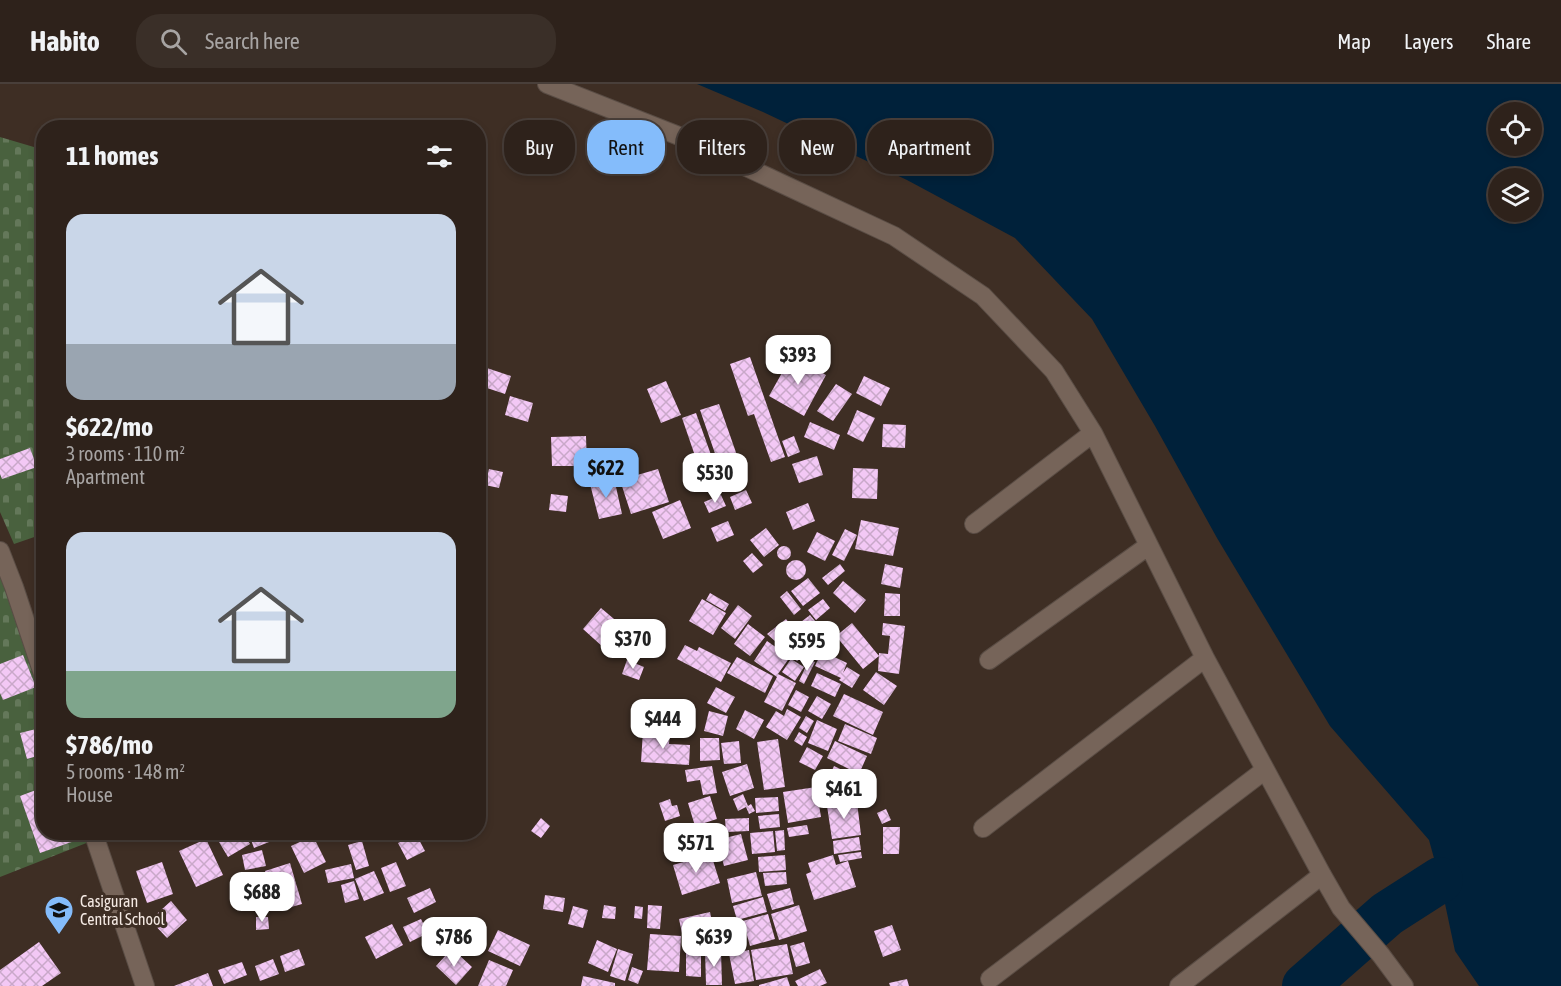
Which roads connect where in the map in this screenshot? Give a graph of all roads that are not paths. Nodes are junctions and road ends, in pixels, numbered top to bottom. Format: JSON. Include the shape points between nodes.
{"nodes":[{"id":1,"x":547,"y":84,"type":"edge"},
{"id":2,"x":1093,"y":433,"type":"junction"},
{"id":3,"x":974,"y":524,"type":"dead end"},
{"id":4,"x":1148,"y":546,"type":"junction"},
{"id":5,"x":0,"y":551,"type":"edge"},
{"id":6,"x":7,"y":587,"type":"edge"},
{"id":7,"x":36,"y":658,"type":"edge"},
{"id":8,"x":1205,"y":658,"type":"junction"},
{"id":9,"x":989,"y":660,"type":"dead end"},
{"id":10,"x":1265,"y":770,"type":"junction"},
{"id":11,"x":983,"y":828,"type":"dead end"},
{"id":12,"x":96,"y":840,"type":"edge"},
{"id":13,"x":1322,"y":875,"type":"junction"},
{"id":14,"x":990,"y":979,"type":"dead end"},
{"id":15,"x":145,"y":986,"type":"edge"},
{"id":16,"x":1179,"y":986,"type":"edge"},
{"id":17,"x":1404,"y":986,"type":"edge"}],
"edges":[{"from":1,"to":2,"type":"street","via":[[684,138],[894,236],[984,296],[1054,371]]},
{"from":2,"to":3,"type":"street"},
{"from":2,"to":4,"type":"street"},
{"from":4,"to":8,"type":"street"},
{"from":4,"to":9,"type":"street"},
{"from":5,"to":6,"type":"street"},
{"from":6,"to":7,"type":"street"},
{"from":8,"to":10,"type":"street"},
{"from":8,"to":11,"type":"street"},
{"from":10,"to":13,"type":"street"},
{"from":10,"to":14,"type":"street"},
{"from":12,"to":15,"type":"street"},
{"from":13,"to":16,"type":"street"},
{"from":13,"to":17,"type":"street","via":[[1341,908]]}]}
